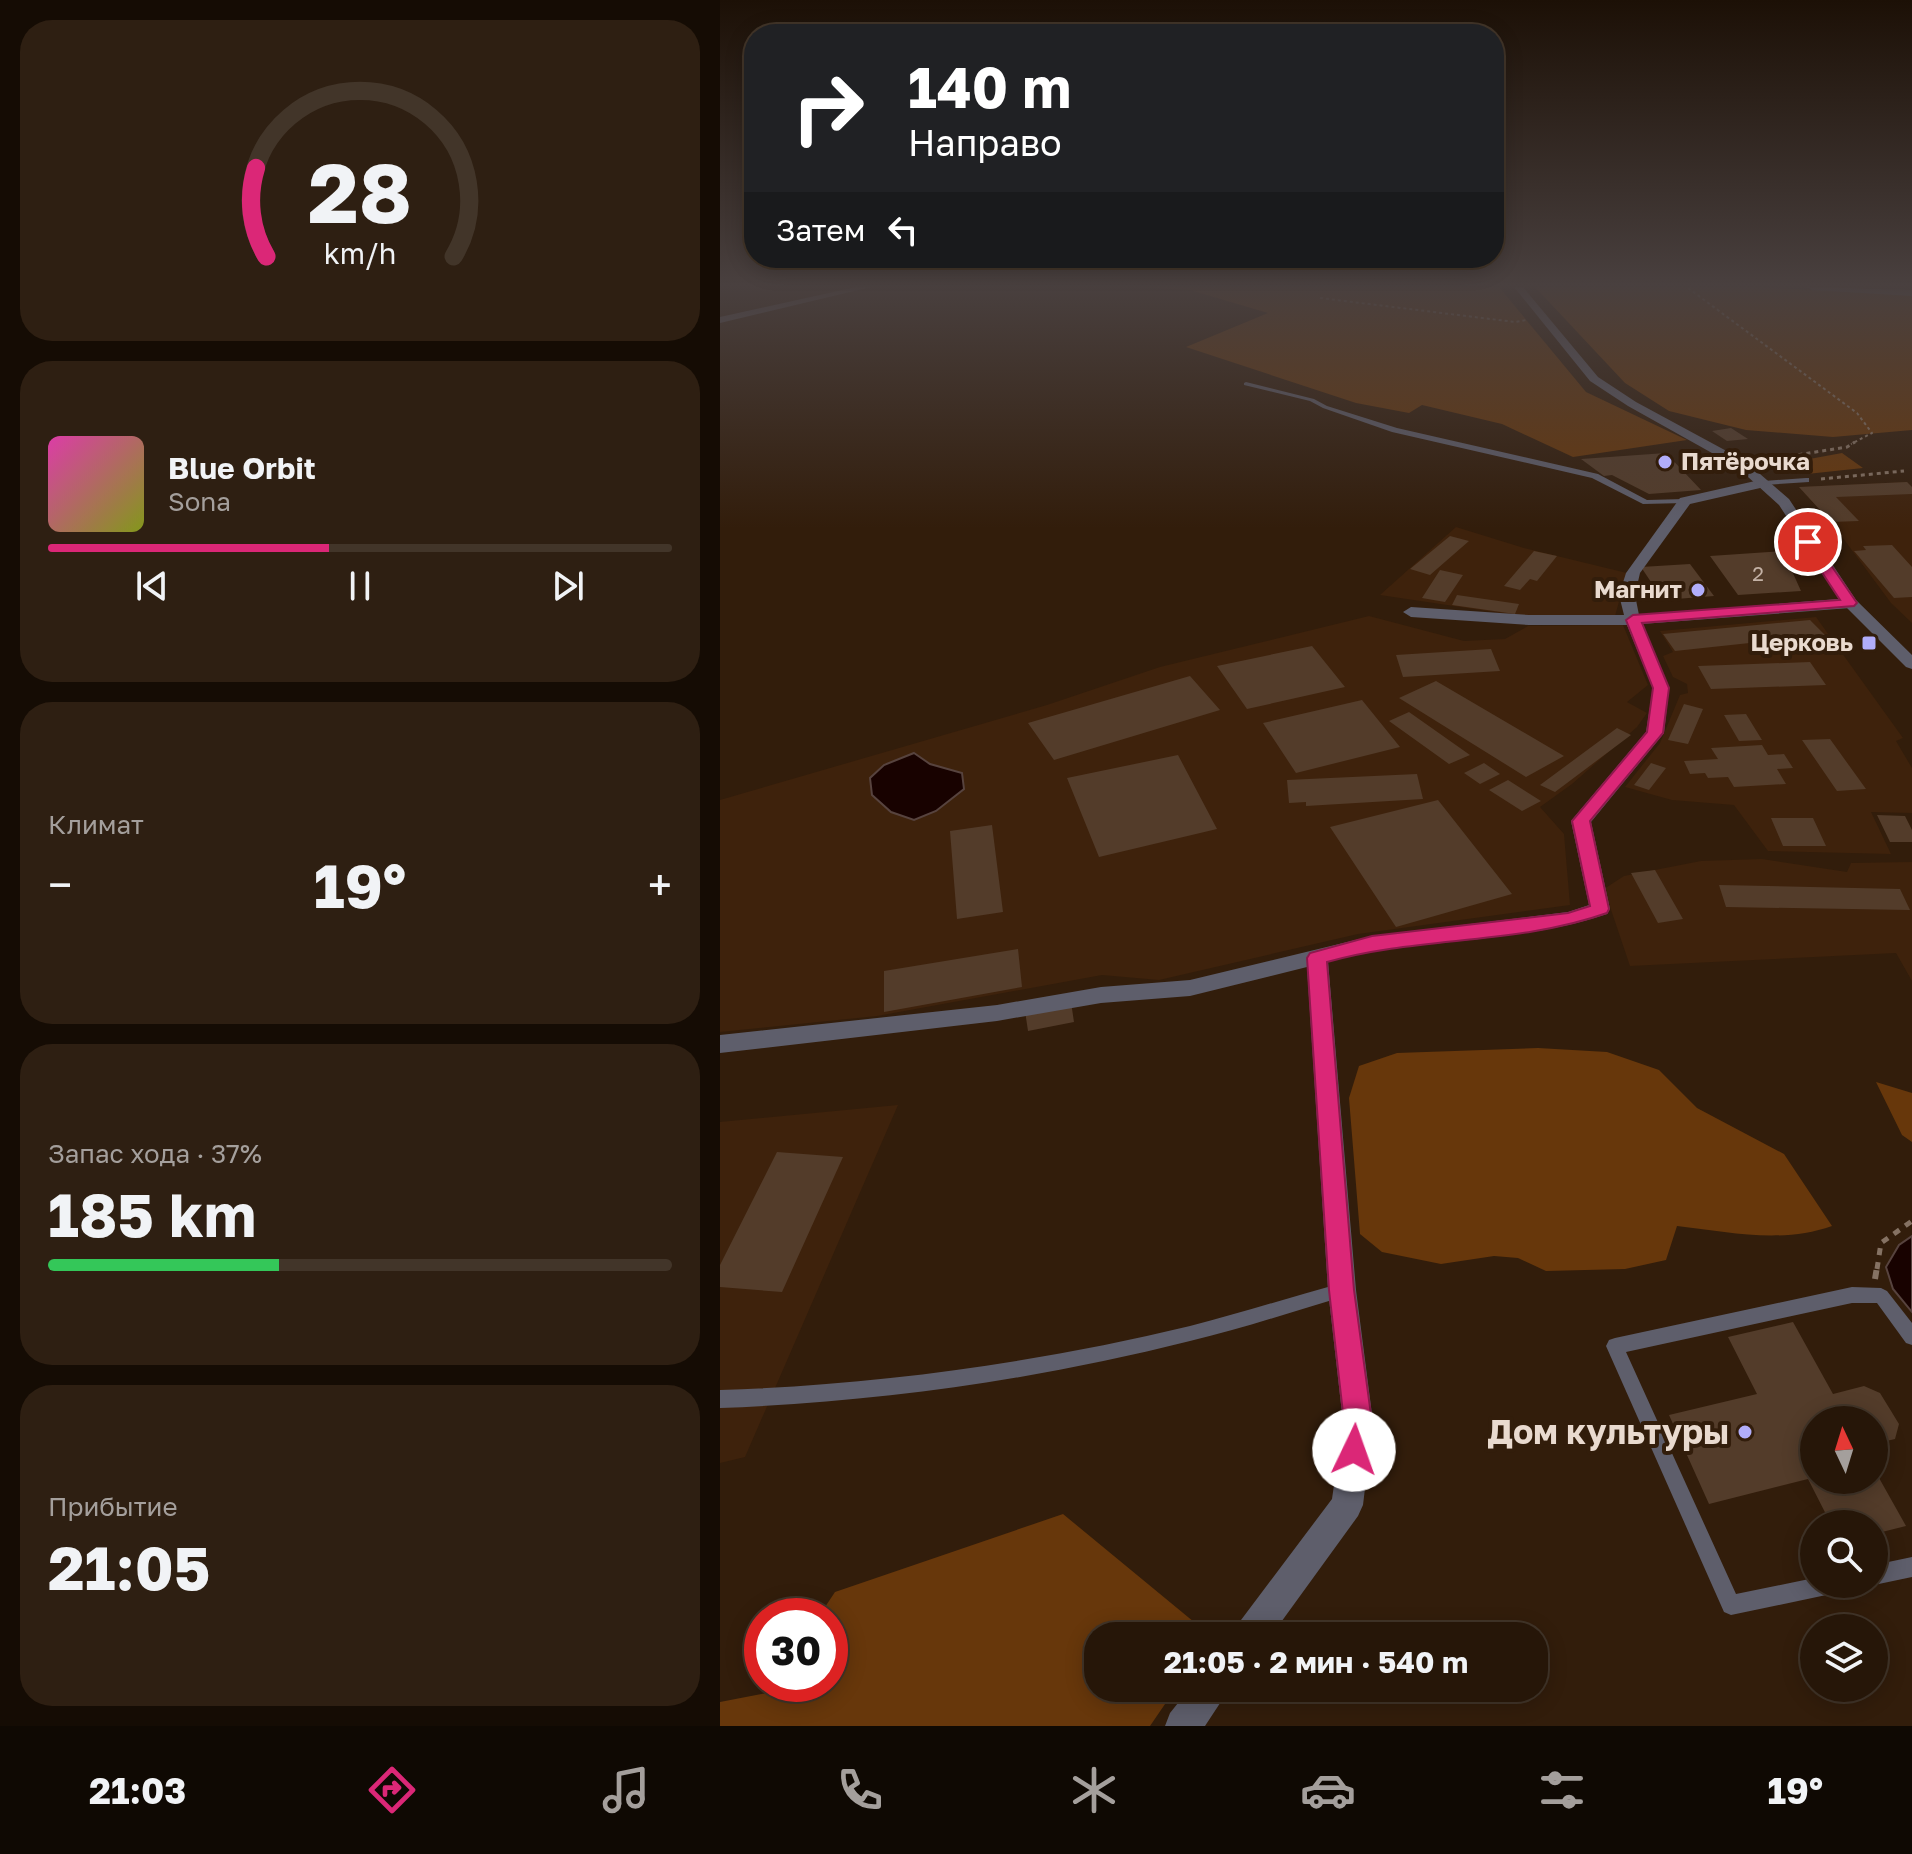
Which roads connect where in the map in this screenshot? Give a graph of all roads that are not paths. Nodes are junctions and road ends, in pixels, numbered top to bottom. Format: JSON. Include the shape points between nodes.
{"nodes":[{"id":1,"x":1585,"y":368,"type":"edge"},
{"id":2,"x":1246,"y":384,"type":"dead end"},
{"id":3,"x":1808,"y":480,"type":"road end"},
{"id":4,"x":1764,"y":483,"type":"junction"},
{"id":5,"x":1685,"y":501,"type":"junction"},
{"id":6,"x":1850,"y":603,"type":"junction"},
{"id":7,"x":1411,"y":612,"type":"dead end"},
{"id":8,"x":1630,"y":620,"type":"junction"},
{"id":9,"x":1911,"y":662,"type":"edge"},
{"id":10,"x":1317,"y":958,"type":"junction"},
{"id":11,"x":720,"y":1044,"type":"edge"},
{"id":12,"x":1342,"y":1290,"type":"junction"},
{"id":13,"x":1912,"y":1337,"type":"edge"},
{"id":14,"x":720,"y":1399,"type":"edge"},
{"id":15,"x":1912,"y":1567,"type":"edge"},
{"id":16,"x":1888,"y":1572,"type":"edge"},
{"id":17,"x":1800,"y":1591,"type":"edge"},
{"id":18,"x":1260,"y":1622,"type":"edge"},
{"id":19,"x":1201,"y":1702,"type":"edge"},
{"id":20,"x":1183,"y":1726,"type":"edge"}],
"edges":[{"from":1,"to":4,"type":"street","via":[[1632,404],[1741,464]]},
{"from":2,"to":5,"type":"lane","via":[[1312,400],[1395,430],[1595,476],[1646,502]]},
{"from":3,"to":4,"type":"lane"},
{"from":4,"to":5,"type":"street"},
{"from":4,"to":6,"type":"street","via":[[1784,502]]},
{"from":5,"to":8,"type":"street","via":[[1633,573],[1627,595]]},
{"from":6,"to":8,"type":"street"},
{"from":6,"to":9,"type":"street"},
{"from":7,"to":8,"type":"street"},
{"from":8,"to":10,"type":"street","via":[[1661,688],[1655,733],[1581,821],[1600,909],[1570,919],[1372,943]]},
{"from":10,"to":11,"type":"street","via":[[1190,988]]},
{"from":10,"to":12,"type":"street"},
{"from":12,"to":14,"type":"lane","via":[[1168,1339],[945,1380]]},
{"from":12,"to":18,"type":"street","via":[[1358,1422],[1347,1505]]},
{"from":13,"to":17,"type":"lane","via":[[1881,1296],[1852,1295],[1615,1346],[1731,1605]]},
{"from":15,"to":16,"type":"lane"},
{"from":19,"to":20,"type":"street"}]}
